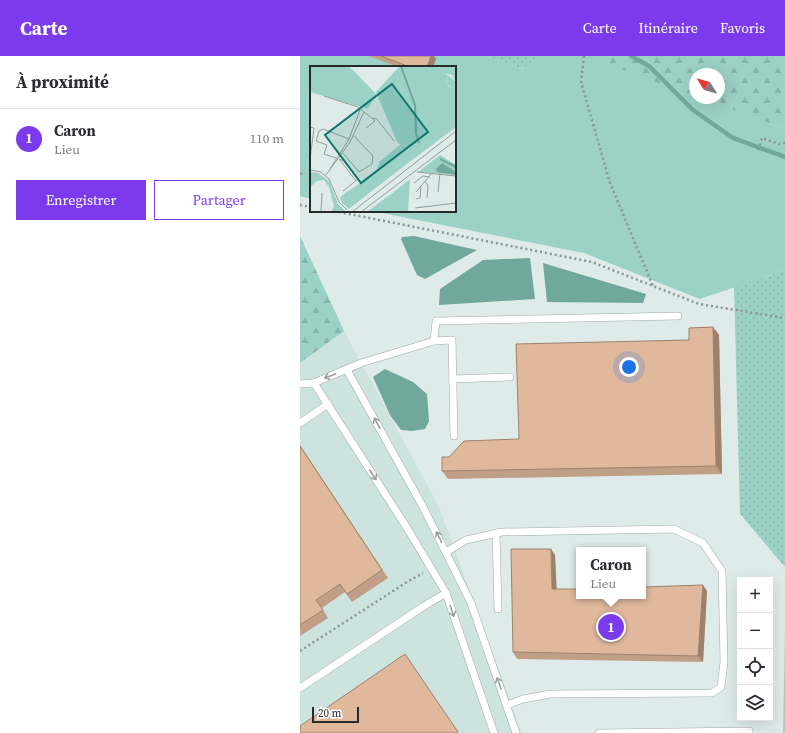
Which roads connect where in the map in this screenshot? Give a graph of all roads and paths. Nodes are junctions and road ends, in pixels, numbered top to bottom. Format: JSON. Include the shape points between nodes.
{"nodes":[{"id":1,"x":584,"y":56,"type":"edge"},
{"id":2,"x":785,"y":143,"type":"edge"},
{"id":3,"x":758,"y":150,"type":"dead end"},
{"id":4,"x":304,"y":173,"type":"dead end"},
{"id":5,"x":300,"y":174,"type":"edge"},
{"id":6,"x":300,"y":205,"type":"edge"},
{"id":7,"x":310,"y":207,"type":"edge"},
{"id":8,"x":339,"y":212,"type":"edge"},
{"id":9,"x":653,"y":286,"type":"junction"},
{"id":10,"x":678,"y":316,"type":"dead end"},
{"id":11,"x":785,"y":318,"type":"edge"},
{"id":12,"x":434,"y":342,"type":"junction"},
{"id":13,"x":347,"y":370,"type":"junction"},
{"id":14,"x":510,"y":377,"type":"dead end"},
{"id":15,"x":453,"y":379,"type":"junction"},
{"id":16,"x":314,"y":383,"type":"junction"},
{"id":17,"x":300,"y":384,"type":"edge"},
{"id":18,"x":328,"y":404,"type":"junction"},
{"id":19,"x":300,"y":423,"type":"edge"},
{"id":20,"x":454,"y":436,"type":"dead end"},
{"id":21,"x":496,"y":533,"type":"junction"},
{"id":22,"x":446,"y":552,"type":"junction"},
{"id":23,"x":431,"y":568,"type":"junction"},
{"id":24,"x":446,"y":593,"type":"junction"},
{"id":25,"x":498,"y":609,"type":"dead end"},
{"id":26,"x":300,"y":651,"type":"edge"},
{"id":27,"x":300,"y":688,"type":"edge"},
{"id":28,"x":507,"y":706,"type":"junction"},
{"id":29,"x":494,"y":733,"type":"edge"},
{"id":30,"x":516,"y":733,"type":"edge"},
{"id":31,"x":599,"y":733,"type":"edge"},
{"id":32,"x":749,"y":733,"type":"edge"}],
"edges":[{"from":1,"to":9,"type":"path","via":[[581,82],[610,183]]},
{"from":2,"to":3,"type":"path","via":[[779,144],[762,138]]},
{"from":4,"to":5,"type":"path"},
{"from":6,"to":7,"type":"path"},
{"from":8,"to":9,"type":"path","via":[[592,262]]},
{"from":9,"to":11,"type":"path","via":[[699,304]]},
{"from":10,"to":12,"type":"lane","via":[[436,321]]},
{"from":12,"to":13,"type":"lane","via":[[361,363]]},
{"from":12,"to":15,"type":"lane","via":[[452,340]]},
{"from":13,"to":16,"type":"lane","one_way":true},
{"from":22,"to":13,"type":"lane","one_way":true},
{"from":14,"to":15,"type":"lane"},
{"from":15,"to":20,"type":"lane"},
{"from":16,"to":17,"type":"lane"},
{"from":16,"to":18,"type":"lane"},
{"from":18,"to":19,"type":"lane"},
{"from":18,"to":23,"type":"lane","one_way":true},
{"from":21,"to":22,"type":"lane","via":[[466,540]]},
{"from":21,"to":25,"type":"lane"},
{"from":21,"to":28,"type":"lane","via":[[674,529],[703,543],[722,570],[724,662],[720,687],[712,693],[550,694],[523,699]]},
{"from":28,"to":22,"type":"lane","one_way":true,"via":[[471,603]]},
{"from":23,"to":24,"type":"lane"},
{"from":23,"to":26,"type":"path"},
{"from":24,"to":27,"type":"lane"},
{"from":24,"to":29,"type":"lane","one_way":true},
{"from":28,"to":30,"type":"lane"},
{"from":31,"to":32,"type":"lane"}]}
